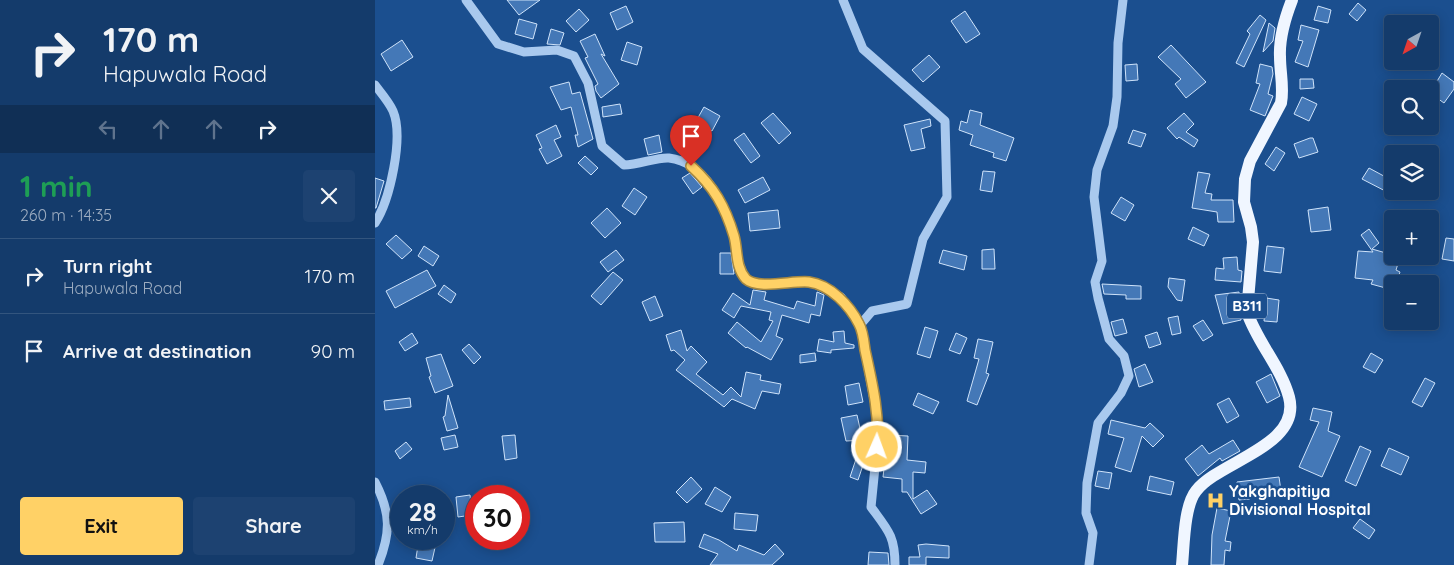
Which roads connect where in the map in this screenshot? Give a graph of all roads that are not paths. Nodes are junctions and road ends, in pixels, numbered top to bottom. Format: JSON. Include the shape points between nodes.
{"nodes":[{"id":1,"x":466,"y":0,"type":"edge"},
{"id":2,"x":843,"y":0,"type":"edge"},
{"id":3,"x":1123,"y":0,"type":"edge"},
{"id":4,"x":1292,"y":0,"type":"edge"},
{"id":5,"x":375,"y":85,"type":"edge"},
{"id":6,"x":375,"y":223,"type":"edge"},
{"id":7,"x":860,"y":326,"type":"junction"},
{"id":8,"x":375,"y":482,"type":"edge"},
{"id":9,"x":378,"y":565,"type":"edge"},
{"id":10,"x":895,"y":565,"type":"edge"},
{"id":11,"x":1089,"y":565,"type":"edge"},
{"id":12,"x":1182,"y":565,"type":"edge"}],
"edges":[{"from":1,"to":7,"type":"street","via":[[498,44],[524,52],[557,50],[575,56],[588,83],[602,146],[624,165],[669,158],[691,166],[709,182],[723,206],[734,237],[739,268],[747,280],[761,284],[811,282],[841,297]]},
{"from":2,"to":7,"type":"street","via":[[863,49],[945,121],[947,197],[923,238],[907,304],[871,311]]},
{"from":3,"to":11,"type":"street","via":[[1113,126],[1097,170],[1094,197],[1102,261],[1095,282],[1109,339],[1124,356],[1129,376],[1121,393],[1098,423],[1087,483],[1086,513],[1093,533]]},
{"from":4,"to":12,"type":"main road","number":"B311","via":[[1281,39],[1281,103],[1250,161],[1243,192],[1253,242],[1247,312],[1282,379],[1289,399],[1289,415],[1283,431],[1273,440],[1220,472],[1196,491],[1190,501]]},
{"from":5,"to":6,"type":"street","via":[[393,111],[397,137],[392,171]]},
{"from":7,"to":10,"type":"street","via":[[879,427],[871,507],[895,545]]},
{"from":8,"to":9,"type":"street","via":[[389,525]]}]}
